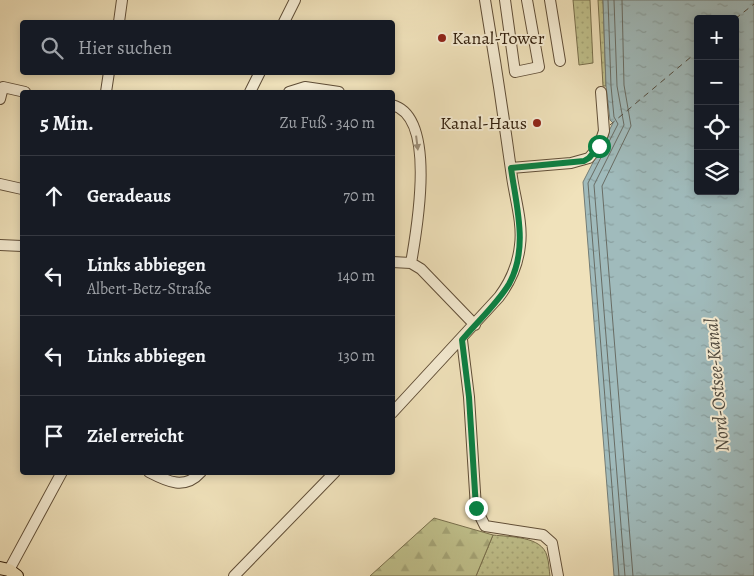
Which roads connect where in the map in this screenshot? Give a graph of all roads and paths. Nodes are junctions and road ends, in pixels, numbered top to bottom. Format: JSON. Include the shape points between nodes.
{"nodes":[{"id":1,"x":122,"y":0,"type":"edge"},
{"id":2,"x":295,"y":0,"type":"edge"},
{"id":3,"x":485,"y":0,"type":"edge"},
{"id":4,"x":505,"y":0,"type":"edge"},
{"id":5,"x":527,"y":0,"type":"edge"},
{"id":6,"x":550,"y":0,"type":"edge"},
{"id":7,"x":119,"y":20,"type":"edge"},
{"id":8,"x":285,"y":20,"type":"edge"},
{"id":9,"x":560,"y":61,"type":"dead end"},
{"id":10,"x":109,"y":75,"type":"edge"},
{"id":11,"x":258,"y":75,"type":"edge"},
{"id":12,"x":106,"y":90,"type":"edge"},
{"id":13,"x":251,"y":90,"type":"edge"},
{"id":14,"x":295,"y":90,"type":"edge"},
{"id":15,"x":325,"y":90,"type":"edge"},
{"id":16,"x":20,"y":91,"type":"edge"},
{"id":17,"x":601,"y":92,"type":"dead end"},
{"id":18,"x":0,"y":99,"type":"edge"},
{"id":19,"x":395,"y":106,"type":"edge"},
{"id":20,"x":511,"y":168,"type":"junction"},
{"id":21,"x":0,"y":184,"type":"edge"},
{"id":22,"x":20,"y":188,"type":"edge"},
{"id":23,"x":0,"y":245,"type":"edge"},
{"id":24,"x":20,"y":246,"type":"edge"},
{"id":25,"x":395,"y":262,"type":"edge"},
{"id":26,"x":411,"y":262,"type":"junction"},
{"id":27,"x":475,"y":325,"type":"junction"},
{"id":28,"x":462,"y":340,"type":"junction"},
{"id":29,"x":395,"y":410,"type":"edge"},
{"id":30,"x":60,"y":475,"type":"edge"},
{"id":31,"x":155,"y":475,"type":"edge"},
{"id":32,"x":198,"y":475,"type":"edge"},
{"id":33,"x":332,"y":475,"type":"edge"},
{"id":34,"x":9,"y":571,"type":"edge"},
{"id":35,"x":234,"y":576,"type":"edge"},
{"id":36,"x":558,"y":576,"type":"edge"}],
"edges":[{"from":1,"to":7,"type":"street"},
{"from":2,"to":8,"type":"street"},
{"from":3,"to":20,"type":"street"},
{"from":4,"to":5,"type":"street","via":[[515,72],[539,67]]},
{"from":6,"to":9,"type":"street"},
{"from":10,"to":12,"type":"street"},
{"from":11,"to":13,"type":"street"},
{"from":14,"to":15,"type":"street","via":[[305,87]]},
{"from":16,"to":18,"type":"street","via":[[2,86]]},
{"from":17,"to":20,"type":"street","via":[[604,131],[599,146],[589,158],[571,163]]},
{"from":19,"to":26,"type":"street","one_way":true,"via":[[406,112],[413,122],[417,138],[420,212]]},
{"from":20,"to":27,"type":"street","via":[[521,243],[516,265],[509,284]]},
{"from":21,"to":22,"type":"street"},
{"from":23,"to":24,"type":"street"},
{"from":25,"to":26,"type":"street"},
{"from":26,"to":27,"type":"street"},
{"from":27,"to":28,"type":"street"},
{"from":28,"to":29,"type":"street"},
{"from":28,"to":36,"type":"street","via":[[476,508],[485,526],[543,535],[552,544]]},
{"from":30,"to":34,"type":"street"},
{"from":31,"to":32,"type":"street","via":[[186,484]]},
{"from":33,"to":35,"type":"street"}]}
